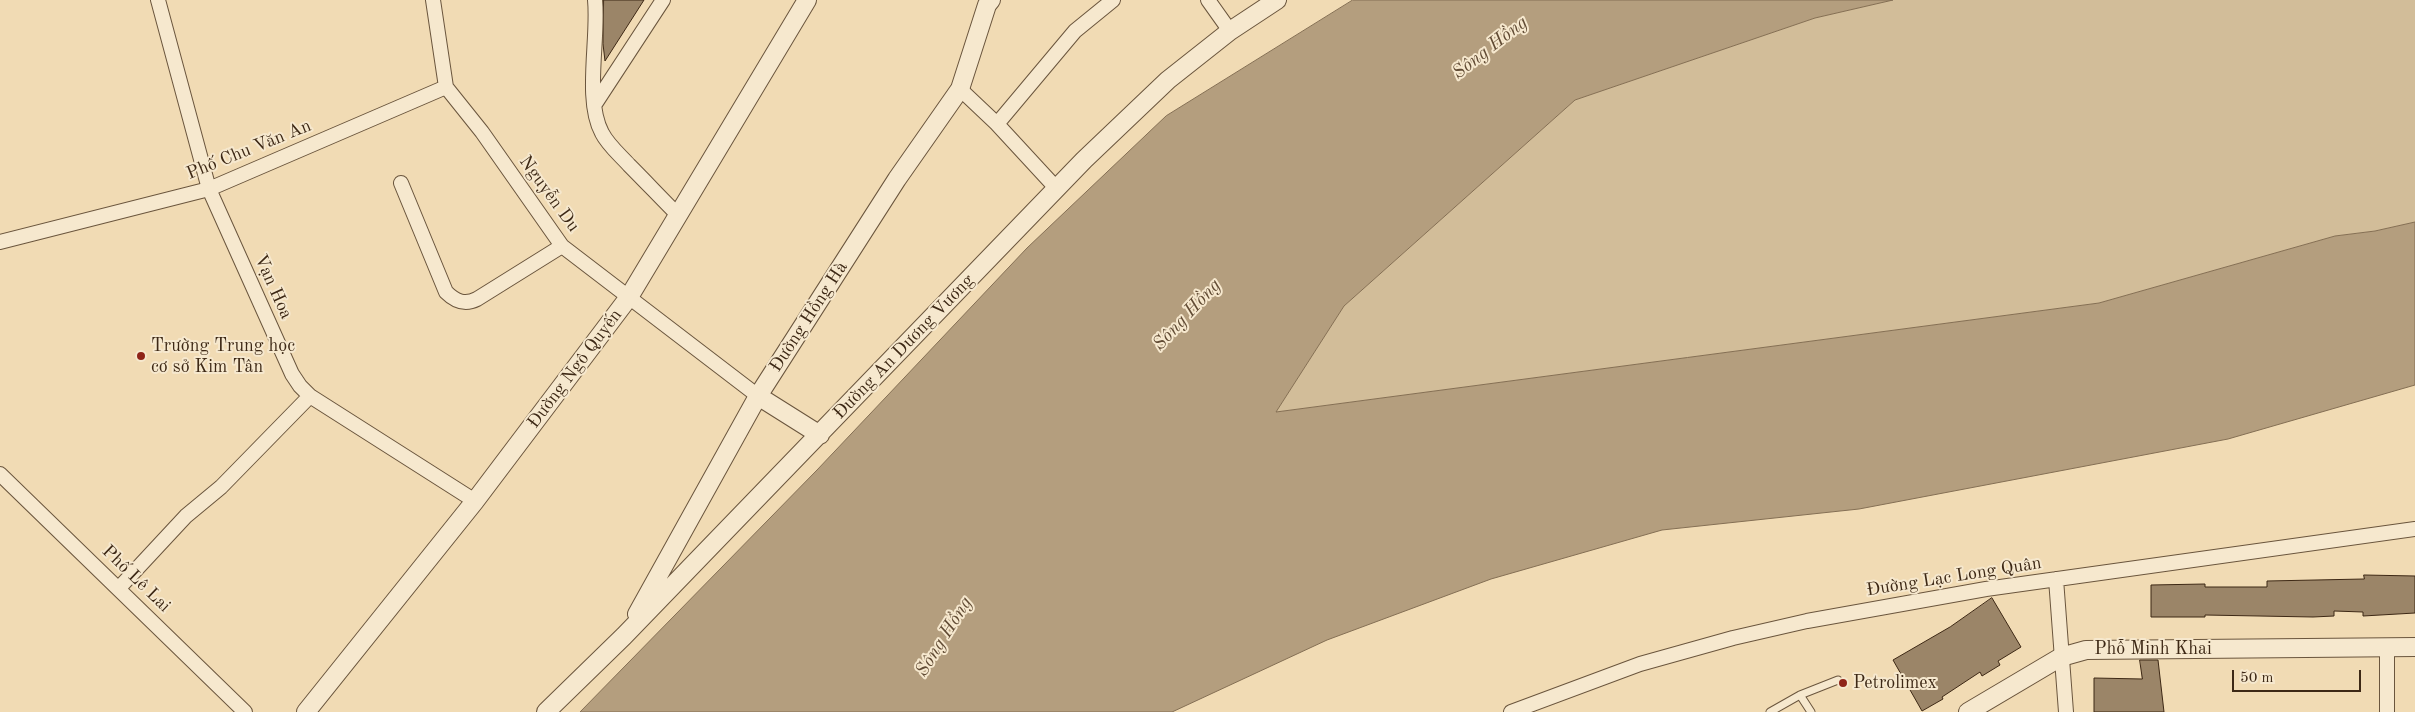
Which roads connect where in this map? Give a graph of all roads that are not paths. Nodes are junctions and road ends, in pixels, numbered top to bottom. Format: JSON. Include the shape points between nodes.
{"nodes":[{"id":1,"x":158,"y":0,"type":"edge"},
{"id":2,"x":433,"y":0,"type":"edge"},
{"id":3,"x":595,"y":0,"type":"edge"},
{"id":4,"x":663,"y":0,"type":"edge"},
{"id":5,"x":807,"y":0,"type":"edge"},
{"id":6,"x":1113,"y":0,"type":"edge"},
{"id":7,"x":1208,"y":0,"type":"edge"},
{"id":8,"x":1277,"y":0,"type":"edge"},
{"id":9,"x":990,"y":2,"type":"edge"},
{"id":10,"x":1230,"y":31,"type":"junction"},
{"id":11,"x":446,"y":87,"type":"junction"},
{"id":12,"x":960,"y":90,"type":"junction"},
{"id":13,"x":595,"y":104,"type":"junction"},
{"id":14,"x":997,"y":124,"type":"junction"},
{"id":15,"x":401,"y":183,"type":"dead end"},
{"id":16,"x":209,"y":189,"type":"junction"},
{"id":17,"x":1057,"y":189,"type":"junction"},
{"id":18,"x":677,"y":214,"type":"junction"},
{"id":19,"x":0,"y":242,"type":"edge"},
{"id":20,"x":562,"y":246,"type":"junction"},
{"id":21,"x":629,"y":297,"type":"junction"},
{"id":22,"x":310,"y":396,"type":"junction"},
{"id":23,"x":758,"y":396,"type":"junction"},
{"id":24,"x":820,"y":435,"type":"junction"},
{"id":25,"x":0,"y":474,"type":"edge"},
{"id":26,"x":475,"y":501,"type":"junction"},
{"id":27,"x":2415,"y":529,"type":"edge"},
{"id":28,"x":2056,"y":579,"type":"junction"},
{"id":29,"x":119,"y":588,"type":"junction"},
{"id":30,"x":624,"y":636,"type":"junction"},
{"id":31,"x":2415,"y":647,"type":"edge"},
{"id":32,"x":2387,"y":648,"type":"junction"},
{"id":33,"x":2062,"y":657,"type":"junction"},
{"id":34,"x":1838,"y":680,"type":"dead end"},
{"id":35,"x":1800,"y":695,"type":"junction"},
{"id":36,"x":245,"y":712,"type":"edge"},
{"id":37,"x":306,"y":712,"type":"edge"},
{"id":38,"x":546,"y":712,"type":"edge"},
{"id":39,"x":1511,"y":712,"type":"edge"},
{"id":40,"x":1770,"y":712,"type":"edge"},
{"id":41,"x":1811,"y":712,"type":"edge"},
{"id":42,"x":1968,"y":712,"type":"edge"},
{"id":43,"x":2066,"y":712,"type":"edge"},
{"id":44,"x":2387,"y":712,"type":"edge"}],
"edges":[{"from":1,"to":16,"type":"street","name":"Vạn Hoa"},
{"from":2,"to":11,"type":"street"},
{"from":3,"to":13,"type":"street"},
{"from":4,"to":13,"type":"street"},
{"from":5,"to":18,"type":"street","name":"Đường Ngô Quyến"},
{"from":6,"to":14,"type":"street","via":[[1075,31]]},
{"from":7,"to":10,"type":"street"},
{"from":8,"to":10,"type":"street","name":"Đường An Dương Vương"},
{"from":9,"to":12,"type":"street","name":"Đường Hồng Hà"},
{"from":10,"to":17,"type":"street","name":"Đường An Dương Vương","via":[[1168,80]]},
{"from":11,"to":16,"type":"street","name":"Phố Chu Văn An"},
{"from":11,"to":20,"type":"street","name":"Nguyễn Du","via":[[482,132]]},
{"from":12,"to":14,"type":"street"},
{"from":12,"to":23,"type":"street","name":"Đường Hồng Hà","via":[[897,179]]},
{"from":13,"to":18,"type":"street","via":[[602,133],[613,148]]},
{"from":14,"to":17,"type":"street"},
{"from":15,"to":20,"type":"street","via":[[446,292],[456,300],[470,302],[477,299]]},
{"from":16,"to":19,"type":"street","name":"Phố Chu Văn An"},
{"from":16,"to":22,"type":"street","name":"Vạn Hoa","via":[[292,374]]},
{"from":17,"to":24,"type":"street","name":"Đường An Dương Vương"},
{"from":18,"to":21,"type":"street","name":"Đường Ngô Quyến"},
{"from":20,"to":21,"type":"street","name":"Nguyễn Du"},
{"from":21,"to":23,"type":"street","name":"Nguyễn Du"},
{"from":21,"to":26,"type":"street","name":"Đường Ngô Quyến"},
{"from":22,"to":26,"type":"street","name":"Vạn Hoa"},
{"from":22,"to":29,"type":"street","via":[[221,486],[186,516]]},
{"from":23,"to":24,"type":"street"},
{"from":23,"to":30,"type":"street","name":"Đường Hồng Hà"},
{"from":24,"to":30,"type":"street","name":"Đường An Dương Vương"},
{"from":25,"to":29,"type":"street","name":"Phố Lê Lai"},
{"from":26,"to":37,"type":"street","name":"Đường Ngô Quyến"},
{"from":27,"to":28,"type":"street","name":"Đường Lạc Long Quân"},
{"from":28,"to":33,"type":"street"},
{"from":28,"to":39,"type":"street","name":"Đường Lạc Long Quân","via":[[1807,621],[1733,638],[1640,664]]},
{"from":29,"to":36,"type":"street","name":"Phố Lê Lai"},
{"from":30,"to":38,"type":"street","name":"Đường An Dương Vương"},
{"from":31,"to":32,"type":"street","name":"Phỗ Minh Khai"},
{"from":32,"to":33,"type":"street","name":"Phỗ Minh Khai","via":[[2086,650]]},
{"from":32,"to":44,"type":"street"},
{"from":33,"to":42,"type":"street","name":"Phỗ Minh Khai"},
{"from":33,"to":43,"type":"street"},
{"from":34,"to":35,"type":"lane"},
{"from":35,"to":40,"type":"lane"},
{"from":35,"to":41,"type":"lane"}]}
